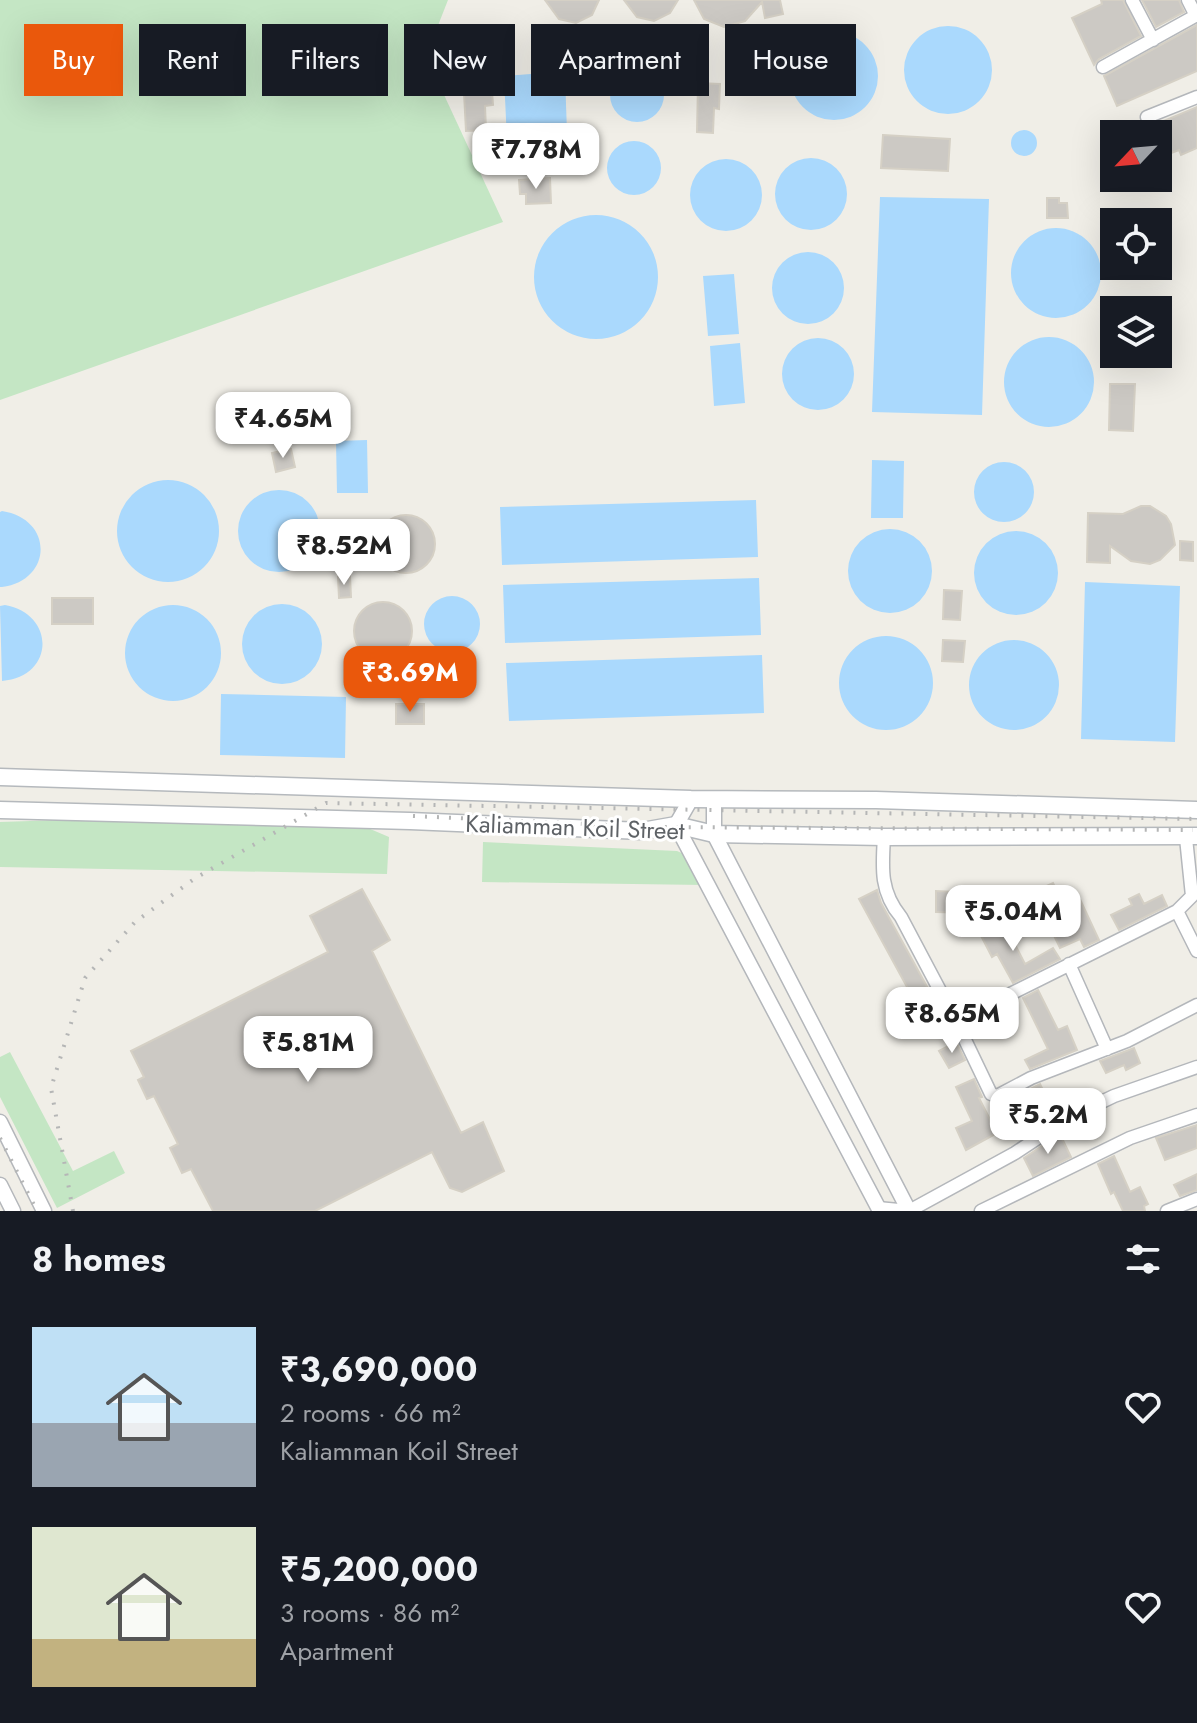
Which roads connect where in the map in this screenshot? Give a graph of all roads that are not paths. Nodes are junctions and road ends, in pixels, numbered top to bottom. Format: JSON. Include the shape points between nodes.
{"nodes":[{"id":1,"x":1132,"y":0,"type":"edge"},
{"id":2,"x":1188,"y":0,"type":"edge"},
{"id":3,"x":1197,"y":16,"type":"edge"},
{"id":4,"x":1153,"y":40,"type":"junction"},
{"id":5,"x":1103,"y":67,"type":"dead end"},
{"id":6,"x":1197,"y":97,"type":"edge"},
{"id":7,"x":1147,"y":117,"type":"dead end"},
{"id":8,"x":0,"y":777,"type":"edge"},
{"id":9,"x":691,"y":799,"type":"junction"},
{"id":10,"x":714,"y":799,"type":"junction"},
{"id":11,"x":0,"y":810,"type":"edge"},
{"id":12,"x":1197,"y":810,"type":"edge"},
{"id":13,"x":676,"y":825,"type":"junction"},
{"id":14,"x":714,"y":834,"type":"junction"},
{"id":15,"x":884,"y":837,"type":"junction"},
{"id":16,"x":1192,"y":837,"type":"edge"},
{"id":17,"x":1177,"y":911,"type":"junction"},
{"id":18,"x":1197,"y":951,"type":"edge"},
{"id":19,"x":1069,"y":964,"type":"junction"},
{"id":20,"x":1197,"y":1005,"type":"edge"},
{"id":21,"x":956,"y":1021,"type":"junction"},
{"id":22,"x":1107,"y":1049,"type":"junction"},
{"id":23,"x":1197,"y":1067,"type":"edge"},
{"id":24,"x":1197,"y":1115,"type":"edge"},
{"id":25,"x":0,"y":1122,"type":"edge"},
{"id":26,"x":0,"y":1185,"type":"edge"},
{"id":27,"x":1197,"y":1199,"type":"edge"},
{"id":28,"x":879,"y":1210,"type":"edge"},
{"id":29,"x":13,"y":1211,"type":"edge"},
{"id":30,"x":44,"y":1211,"type":"edge"},
{"id":31,"x":909,"y":1211,"type":"edge"},
{"id":32,"x":981,"y":1211,"type":"edge"},
{"id":33,"x":1167,"y":1211,"type":"edge"}],
"edges":[{"from":1,"to":4,"type":"street"},
{"from":2,"to":3,"type":"street"},
{"from":3,"to":4,"type":"street"},
{"from":4,"to":5,"type":"street"},
{"from":6,"to":7,"type":"street"},
{"from":8,"to":9,"type":"main road","name":"Kaliamman Koil Street"},
{"from":9,"to":10,"type":"main road","name":"Kaliamman Koil Street"},
{"from":9,"to":13,"type":"street"},
{"from":10,"to":12,"type":"main road","name":"Kaliamman Koil Street"},
{"from":10,"to":14,"type":"street"},
{"from":11,"to":13,"type":"main road","name":"Kaliamman Koil Street","via":[[642,831]]},
{"from":13,"to":14,"type":"main road","name":"Kaliamman Koil Street"},
{"from":13,"to":28,"type":"street"},
{"from":14,"to":15,"type":"main road","name":"Kaliamman Koil Street"},
{"from":14,"to":31,"type":"street"},
{"from":15,"to":16,"type":"main road","name":"Kaliamman Koil Street"},
{"from":15,"to":21,"type":"street","via":[[881,880]]},
{"from":16,"to":17,"type":"street","via":[[1192,896]]},
{"from":17,"to":18,"type":"street"},
{"from":17,"to":19,"type":"street"},
{"from":19,"to":21,"type":"street"},
{"from":19,"to":22,"type":"street"},
{"from":20,"to":22,"type":"street"},
{"from":21,"to":22,"type":"street","via":[[995,1096]]},
{"from":23,"to":31,"type":"street","via":[[1068,1118]]},
{"from":24,"to":32,"type":"street","via":[[1130,1138]]},
{"from":25,"to":30,"type":"street"},
{"from":26,"to":29,"type":"street"},
{"from":27,"to":33,"type":"street"},
{"from":28,"to":31,"type":"street"}]}
